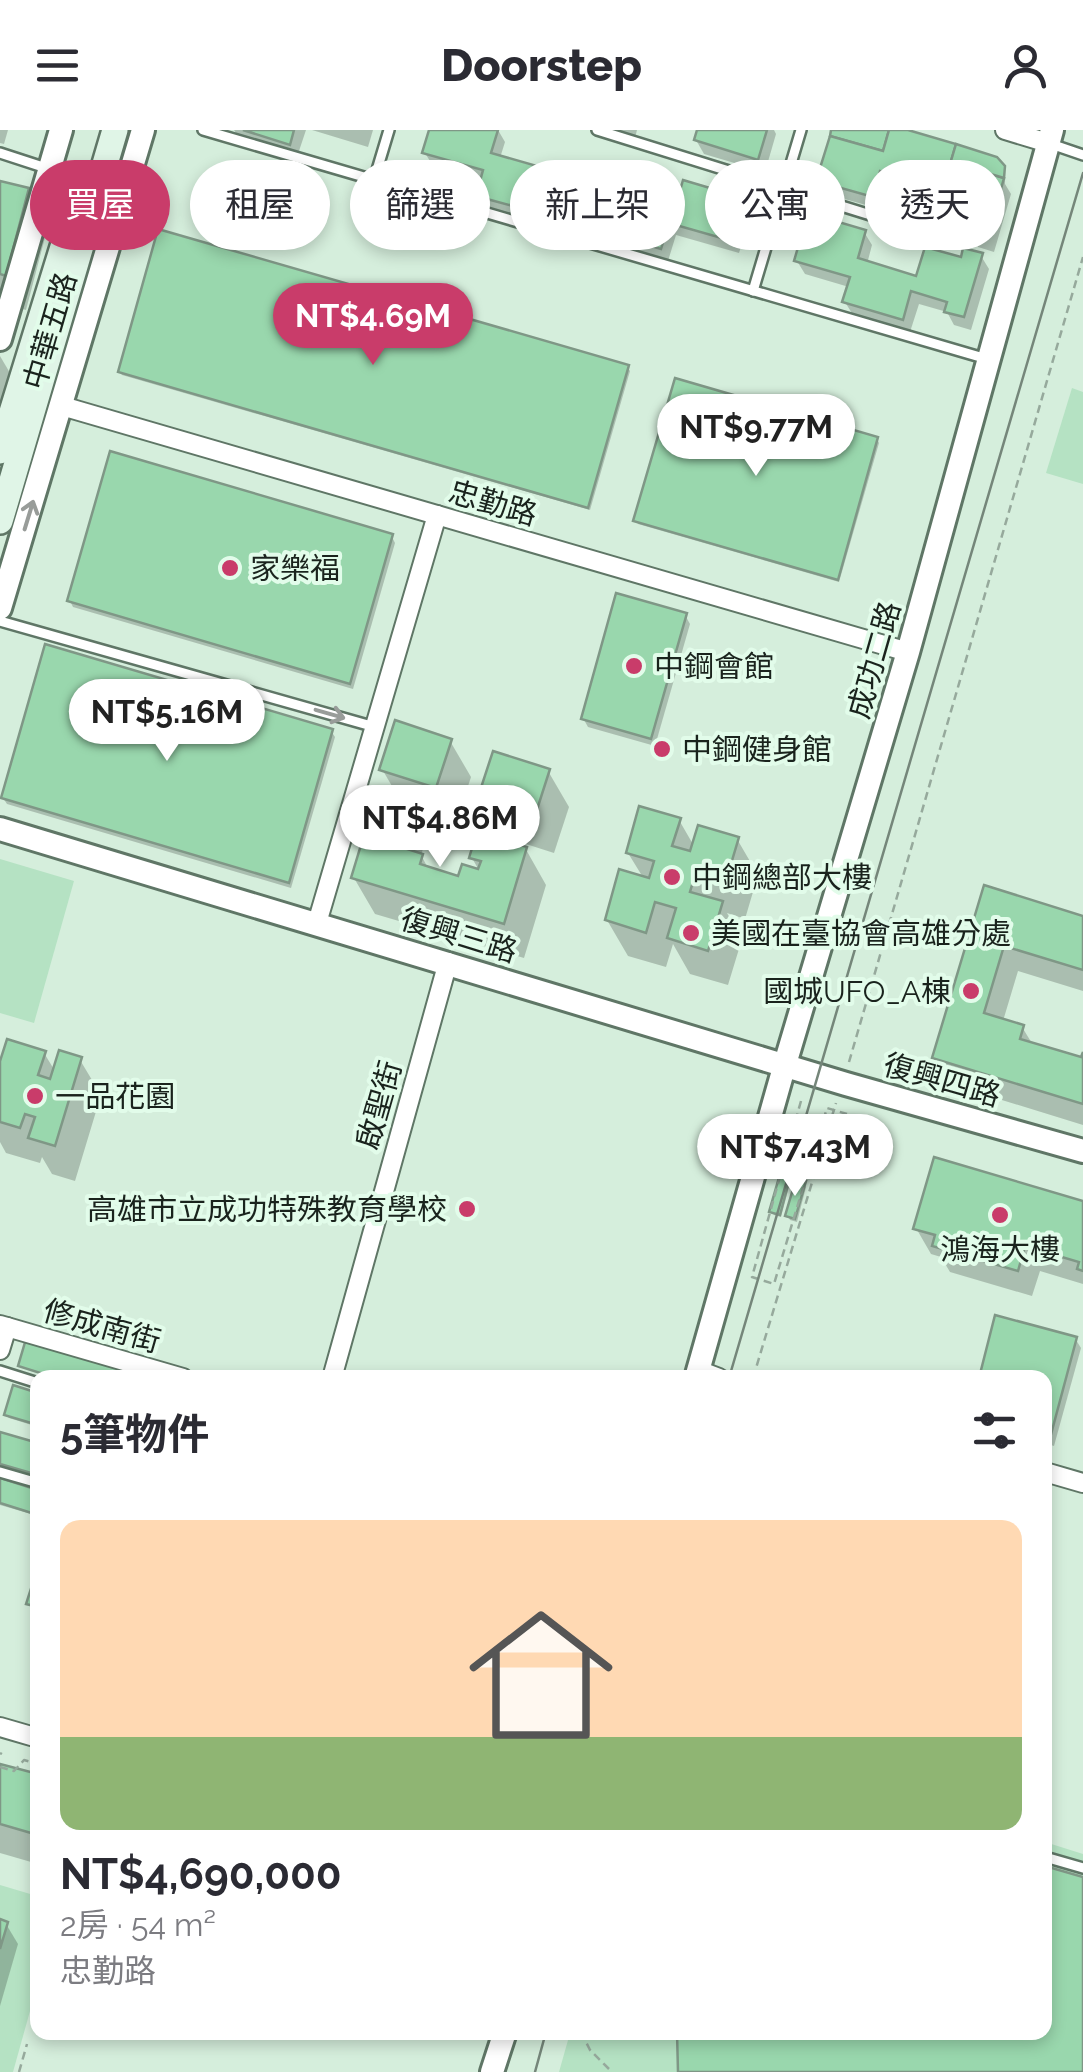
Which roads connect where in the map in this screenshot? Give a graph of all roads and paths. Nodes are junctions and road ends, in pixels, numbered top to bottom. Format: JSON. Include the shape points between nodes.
{"nodes":[{"id":1,"x":61,"y":130,"type":"edge"},
{"id":2,"x":97,"y":130,"type":"edge"},
{"id":3,"x":115,"y":130,"type":"edge"},
{"id":4,"x":143,"y":130,"type":"edge"},
{"id":5,"x":202,"y":130,"type":"edge"},
{"id":6,"x":389,"y":130,"type":"edge"},
{"id":7,"x":597,"y":130,"type":"edge"},
{"id":8,"x":801,"y":130,"type":"edge"},
{"id":9,"x":1005,"y":130,"type":"edge"},
{"id":10,"x":1050,"y":136,"type":"edge"},
{"id":11,"x":0,"y":153,"type":"edge"},
{"id":12,"x":1083,"y":154,"type":"edge"},
{"id":13,"x":52,"y":160,"type":"edge"},
{"id":14,"x":89,"y":160,"type":"edge"},
{"id":15,"x":380,"y":160,"type":"edge"},
{"id":16,"x":793,"y":160,"type":"edge"},
{"id":17,"x":30,"y":163,"type":"edge"},
{"id":18,"x":705,"y":163,"type":"edge"},
{"id":19,"x":350,"y":173,"type":"edge"},
{"id":20,"x":490,"y":214,"type":"edge"},
{"id":21,"x":30,"y":236,"type":"edge"},
{"id":22,"x":63,"y":250,"type":"edge"},
{"id":23,"x":766,"y":250,"type":"edge"},
{"id":24,"x":1083,"y":256,"type":"edge"},
{"id":25,"x":753,"y":290,"type":"junction"},
{"id":26,"x":0,"y":339,"type":"edge"},
{"id":27,"x":990,"y":360,"type":"junction"},
{"id":28,"x":62,"y":406,"type":"junction"},
{"id":29,"x":5,"y":450,"type":"edge"},
{"id":30,"x":45,"y":461,"type":"junction"},
{"id":31,"x":437,"y":515,"type":"junction"},
{"id":32,"x":0,"y":521,"type":"edge"},
{"id":33,"x":0,"y":608,"type":"edge"},
{"id":34,"x":0,"y":621,"type":"edge"},
{"id":35,"x":908,"y":652,"type":"junction"},
{"id":36,"x":375,"y":726,"type":"junction"},
{"id":37,"x":0,"y":828,"type":"edge"},
{"id":38,"x":317,"y":924,"type":"junction"},
{"id":39,"x":448,"y":962,"type":"junction"},
{"id":40,"x":854,"y":1047,"type":"dead end"},
{"id":41,"x":785,"y":1064,"type":"junction"},
{"id":42,"x":801,"y":1101,"type":"dead end"},
{"id":43,"x":834,"y":1110,"type":"junction"},
{"id":44,"x":847,"y":1114,"type":"dead end"},
{"id":45,"x":796,"y":1122,"type":"junction"},
{"id":46,"x":820,"y":1130,"type":"junction"},
{"id":47,"x":1083,"y":1151,"type":"edge"},
{"id":48,"x":3,"y":1326,"type":"edge"},
{"id":49,"x":0,"y":1350,"type":"edge"},
{"id":50,"x":155,"y":1370,"type":"edge"},
{"id":51,"x":334,"y":1370,"type":"edge"},
{"id":52,"x":705,"y":1370,"type":"edge"},
{"id":53,"x":755,"y":1370,"type":"edge"},
{"id":54,"x":0,"y":1372,"type":"edge"},
{"id":55,"x":30,"y":1381,"type":"edge"},
{"id":56,"x":0,"y":1472,"type":"edge"},
{"id":57,"x":1052,"y":1474,"type":"edge"},
{"id":58,"x":30,"y":1481,"type":"edge"},
{"id":59,"x":1083,"y":1483,"type":"edge"},
{"id":60,"x":0,"y":1727,"type":"edge"},
{"id":61,"x":30,"y":1736,"type":"edge"},
{"id":62,"x":30,"y":1762,"type":"edge"},
{"id":63,"x":0,"y":1767,"type":"edge"},
{"id":64,"x":1052,"y":1859,"type":"edge"},
{"id":65,"x":1083,"y":1868,"type":"edge"},
{"id":66,"x":502,"y":2040,"type":"edge"},
{"id":67,"x":585,"y":2040,"type":"edge"},
{"id":68,"x":26,"y":2044,"type":"dead end"},
{"id":69,"x":19,"y":2072,"type":"edge"},
{"id":70,"x":492,"y":2072,"type":"edge"},
{"id":71,"x":612,"y":2072,"type":"edge"}],
"edges":[{"from":1,"to":13,"type":"street","name":"中華五路"},
{"from":2,"to":14,"type":"main road","name":"中華五路"},
{"from":3,"to":29,"type":"main road","name":"中華五路"},
{"from":4,"to":28,"type":"street","name":"中華五路"},
{"from":5,"to":19,"type":"lane"},
{"from":6,"to":15,"type":"lane"},
{"from":7,"to":18,"type":"lane"},
{"from":8,"to":16,"type":"lane"},
{"from":9,"to":10,"type":"street"},
{"from":10,"to":12,"type":"lane"},
{"from":10,"to":27,"type":"street","name":"成功二路"},
{"from":11,"to":17,"type":"lane"},
{"from":20,"to":25,"type":"lane"},
{"from":21,"to":26,"type":"street","name":"中華五路"},
{"from":22,"to":29,"type":"main road","name":"中華五路"},
{"from":23,"to":25,"type":"lane"},
{"from":24,"to":40,"type":"path"},
{"from":25,"to":27,"type":"lane"},
{"from":27,"to":35,"type":"street","name":"成功二路"},
{"from":28,"to":30,"type":"street","name":"中華五路"},
{"from":28,"to":31,"type":"street","name":"忠勤路"},
{"from":29,"to":30,"type":"lane"},
{"from":29,"to":32,"type":"main road","name":"中華五路"},
{"from":33,"to":30,"type":"street","name":"中華五路","one_way":true},
{"from":31,"to":35,"type":"street","name":"忠勤路"},
{"from":31,"to":36,"type":"street"},
{"from":34,"to":36,"type":"lane","one_way":true},
{"from":35,"to":41,"type":"street","name":"成功二路"},
{"from":36,"to":38,"type":"street"},
{"from":37,"to":38,"type":"street","name":"復興三路"},
{"from":38,"to":39,"type":"street","name":"復興三路"},
{"from":39,"to":41,"type":"street","name":"復興三路"},
{"from":39,"to":51,"type":"street","name":"啟聖街"},
{"from":41,"to":47,"type":"street","name":"復興四路"},
{"from":41,"to":52,"type":"street","name":"成功二路"},
{"from":42,"to":45,"type":"path"},
{"from":43,"to":44,"type":"path"},
{"from":43,"to":46,"type":"path","via":[[826,1108]]},
{"from":43,"to":53,"type":"path"},
{"from":45,"to":46,"type":"path"},
{"from":45,"to":46,"type":"path","via":[[752,1277],[774,1284]]},
{"from":48,"to":49,"type":"street"},
{"from":48,"to":50,"type":"street","name":"修成南街"},
{"from":54,"to":55,"type":"lane"},
{"from":56,"to":58,"type":"lane"},
{"from":57,"to":59,"type":"street"},
{"from":60,"to":61,"type":"street"},
{"from":62,"to":63,"type":"path","via":[[14,1771]]},
{"from":64,"to":65,"type":"lane"},
{"from":66,"to":70,"type":"street"},
{"from":67,"to":71,"type":"path"},
{"from":68,"to":69,"type":"path"}]}
